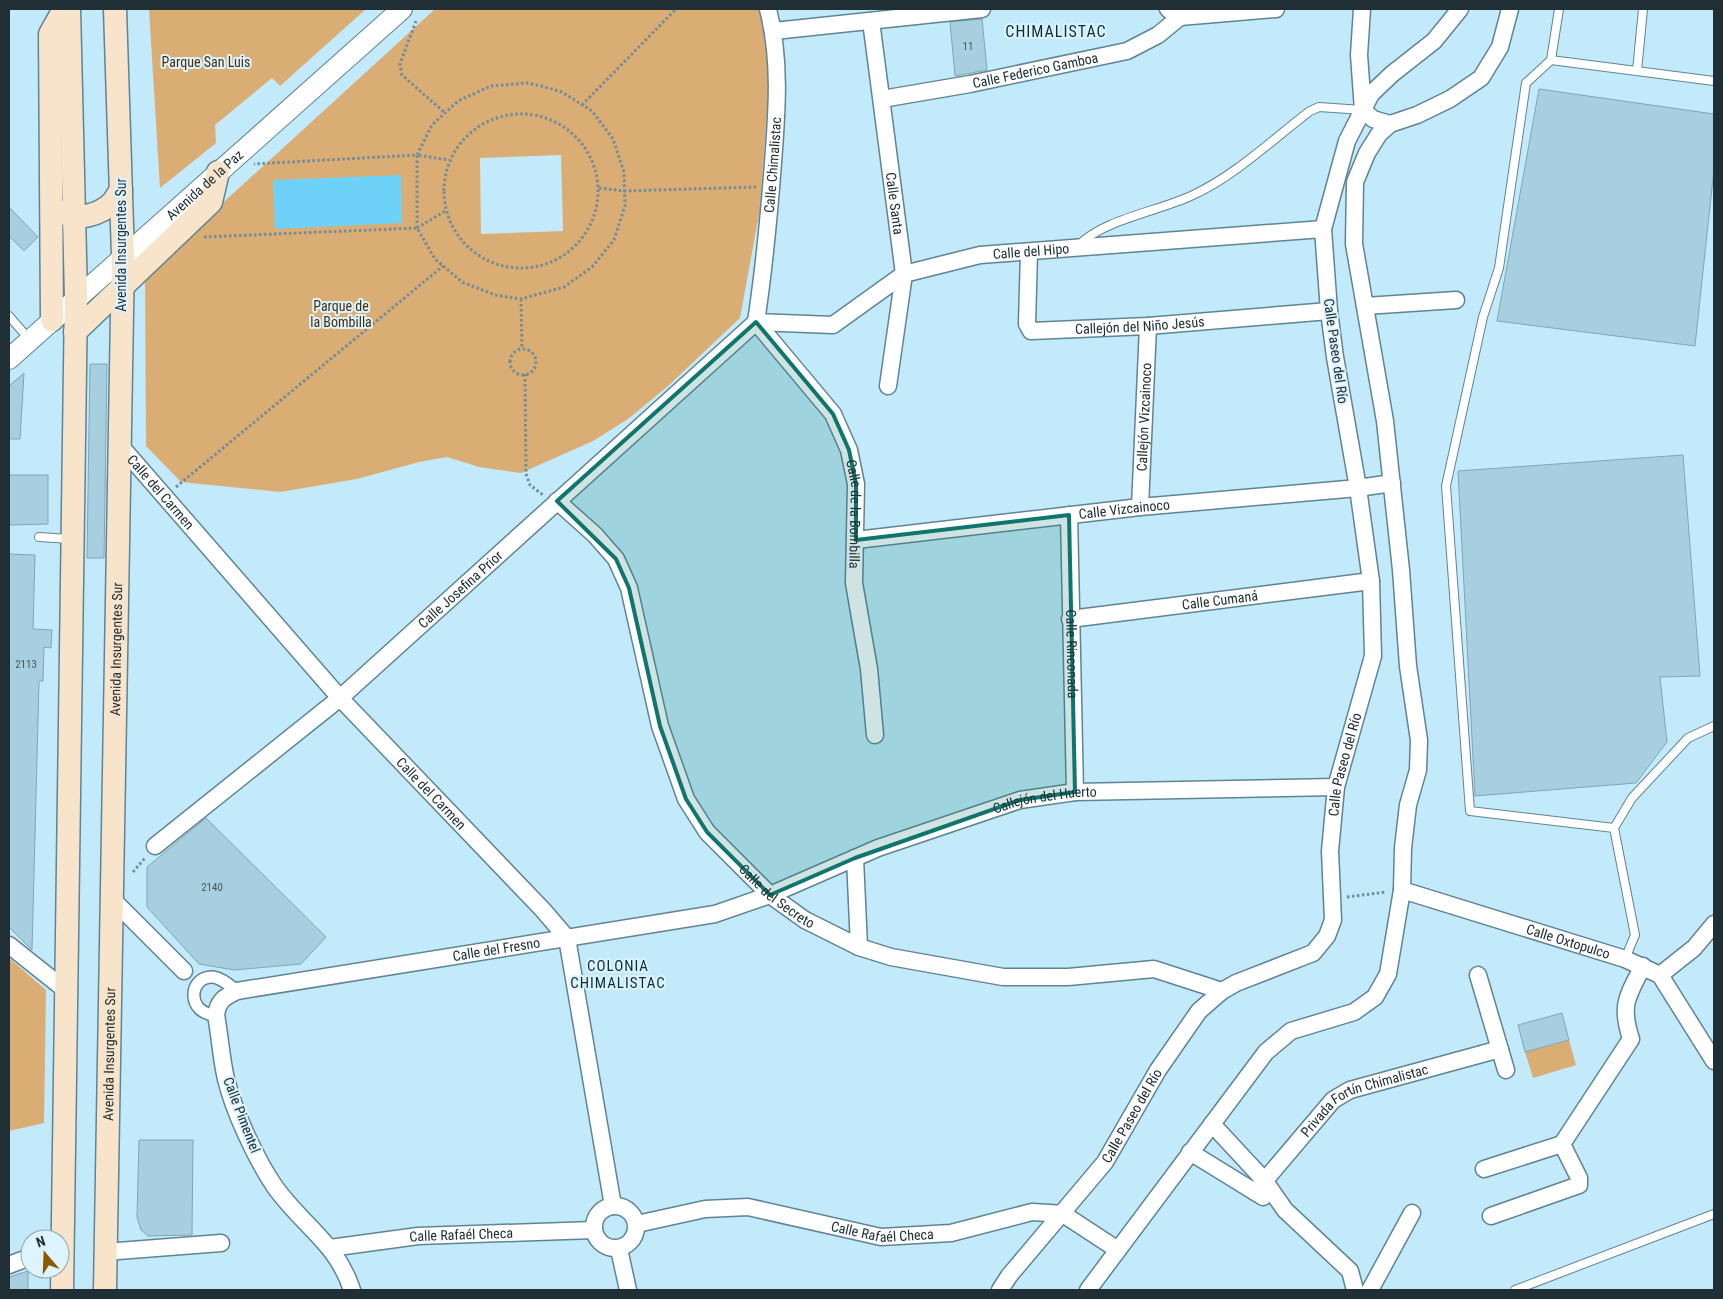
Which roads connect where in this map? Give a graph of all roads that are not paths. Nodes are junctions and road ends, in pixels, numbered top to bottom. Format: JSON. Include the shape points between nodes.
{"nodes":[{"id":1,"x":768,"y":9,"type":"edge"},
{"id":2,"x":982,"y":9,"type":"edge"},
{"id":3,"x":1276,"y":9,"type":"edge"},
{"id":4,"x":1362,"y":9,"type":"edge"},
{"id":5,"x":1460,"y":9,"type":"edge"},
{"id":6,"x":1510,"y":9,"type":"edge"},
{"id":7,"x":1558,"y":9,"type":"edge"},
{"id":8,"x":1643,"y":9,"type":"edge"},
{"id":9,"x":410,"y":12,"type":"edge"},
{"id":10,"x":1174,"y":13,"type":"edge"},
{"id":11,"x":120,"y":15,"type":"edge"},
{"id":12,"x":58,"y":17,"type":"edge"},
{"id":13,"x":871,"y":21,"type":"junction"},
{"id":14,"x":774,"y":31,"type":"junction"},
{"id":15,"x":1551,"y":60,"type":"junction"},
{"id":16,"x":1637,"y":71,"type":"junction"},
{"id":17,"x":1714,"y":81,"type":"edge"},
{"id":18,"x":882,"y":99,"type":"junction"},
{"id":19,"x":1363,"y":110,"type":"junction"},
{"id":20,"x":1390,"y":124,"type":"junction"},
{"id":21,"x":222,"y":169,"type":"junction"},
{"id":22,"x":121,"y":190,"type":"junction"},
{"id":23,"x":52,"y":194,"type":"junction"},
{"id":24,"x":76,"y":216,"type":"junction"},
{"id":25,"x":1324,"y":229,"type":"junction"},
{"id":26,"x":1076,"y":248,"type":"junction"},
{"id":27,"x":1029,"y":252,"type":"junction"},
{"id":28,"x":123,"y":256,"type":"junction"},
{"id":29,"x":904,"y":274,"type":"junction"},
{"id":30,"x":122,"y":288,"type":"junction"},
{"id":31,"x":76,"y":297,"type":"junction"},
{"id":32,"x":1456,"y":300,"type":"dead end"},
{"id":33,"x":1365,"y":306,"type":"junction"},
{"id":34,"x":1329,"y":311,"type":"junction"},
{"id":35,"x":9,"y":316,"type":"edge"},
{"id":36,"x":52,"y":320,"type":"junction"},
{"id":37,"x":756,"y":322,"type":"junction"},
{"id":38,"x":1148,"y":326,"type":"junction"},
{"id":39,"x":75,"y":332,"type":"junction"},
{"id":40,"x":30,"y":340,"type":"junction"},
{"id":41,"x":9,"y":359,"type":"edge"},
{"id":42,"x":888,"y":386,"type":"dead end"},
{"id":43,"x":118,"y":443,"type":"junction"},
{"id":44,"x":1392,"y":483,"type":"junction"},
{"id":45,"x":1358,"y":488,"type":"junction"},
{"id":46,"x":557,"y":501,"type":"junction"},
{"id":47,"x":1140,"y":507,"type":"junction"},
{"id":48,"x":1069,"y":516,"type":"junction"},
{"id":49,"x":39,"y":537,"type":"dead end"},
{"id":50,"x":72,"y":539,"type":"junction"},
{"id":51,"x":856,"y":540,"type":"junction"},
{"id":52,"x":1371,"y":581,"type":"junction"},
{"id":53,"x":1070,"y":620,"type":"junction"},
{"id":54,"x":340,"y":698,"type":"junction"},
{"id":55,"x":1714,"y":726,"type":"edge"},
{"id":56,"x":875,"y":735,"type":"dead end"},
{"id":57,"x":1336,"y":786,"type":"junction"},
{"id":58,"x":1075,"y":792,"type":"junction"},
{"id":59,"x":1614,"y":828,"type":"junction"},
{"id":60,"x":155,"y":846,"type":"dead end"},
{"id":61,"x":855,"y":858,"type":"junction"},
{"id":62,"x":1402,"y":890,"type":"junction"},
{"id":63,"x":770,"y":896,"type":"junction"},
{"id":64,"x":110,"y":897,"type":"junction"},
{"id":65,"x":1714,"y":924,"type":"edge"},
{"id":66,"x":567,"y":938,"type":"junction"},
{"id":67,"x":9,"y":945,"type":"edge"},
{"id":68,"x":859,"y":947,"type":"junction"},
{"id":69,"x":1625,"y":959,"type":"junction"},
{"id":70,"x":1643,"y":966,"type":"junction"},
{"id":71,"x":184,"y":971,"type":"dead end"},
{"id":72,"x":1478,"y":975,"type":"dead end"},
{"id":73,"x":1660,"y":975,"type":"junction"},
{"id":74,"x":236,"y":991,"type":"junction"},
{"id":75,"x":1222,"y":991,"type":"junction"},
{"id":76,"x":68,"y":992,"type":"junction"},
{"id":77,"x":219,"y":1007,"type":"junction"},
{"id":78,"x":1500,"y":1049,"type":"junction"},
{"id":79,"x":1714,"y":1061,"type":"edge"},
{"id":80,"x":1506,"y":1070,"type":"dead end"},
{"id":81,"x":1212,"y":1124,"type":"junction"},
{"id":82,"x":1562,"y":1144,"type":"junction"},
{"id":83,"x":1190,"y":1152,"type":"junction"},
{"id":84,"x":1484,"y":1170,"type":"dead end"},
{"id":85,"x":1259,"y":1186,"type":"junction"},
{"id":86,"x":613,"y":1206,"type":"junction"},
{"id":87,"x":1412,"y":1213,"type":"dead end"},
{"id":88,"x":1063,"y":1214,"type":"junction"},
{"id":89,"x":1714,"y":1214,"type":"edge"},
{"id":90,"x":1491,"y":1216,"type":"dead end"},
{"id":91,"x":637,"y":1224,"type":"junction"},
{"id":92,"x":61,"y":1229,"type":"edge"},
{"id":93,"x":594,"y":1230,"type":"junction"},
{"id":94,"x":221,"y":1243,"type":"dead end"},
{"id":95,"x":330,"y":1248,"type":"junction"},
{"id":96,"x":619,"y":1249,"type":"junction"},
{"id":97,"x":1118,"y":1250,"type":"junction"},
{"id":98,"x":105,"y":1252,"type":"junction"},
{"id":99,"x":105,"y":1290,"type":"edge"},
{"id":100,"x":352,"y":1290,"type":"edge"},
{"id":101,"x":628,"y":1290,"type":"edge"},
{"id":102,"x":1000,"y":1290,"type":"edge"},
{"id":103,"x":1088,"y":1290,"type":"edge"},
{"id":104,"x":1355,"y":1290,"type":"edge"},
{"id":105,"x":1370,"y":1290,"type":"edge"},
{"id":106,"x":1515,"y":1290,"type":"edge"}],
"edges":[{"from":1,"to":14,"type":"street","name":"Calle Chimalistac"},
{"from":2,"to":13,"type":"street"},
{"from":3,"to":10,"type":"street"},
{"from":4,"to":19,"type":"street","via":[[1359,55]]},
{"from":5,"to":19,"type":"street","name":"Calle Paseo del Río","via":[[1434,41],[1371,94]]},
{"from":6,"to":20,"type":"street","via":[[1500,47],[1481,78],[1450,99]]},
{"from":7,"to":15,"type":"lane"},
{"from":8,"to":16,"type":"lane"},
{"from":9,"to":21,"type":"street","name":"Avenida de la Paz"},
{"from":10,"to":18,"type":"street","name":"Calle Federico Gamboa","via":[[1158,35],[1127,50],[970,84]]},
{"from":11,"to":22,"type":"main road","name":"Avenida Insurgentes Sur"},
{"from":12,"to":23,"type":"main road"},
{"from":12,"to":24,"type":"main road"},
{"from":13,"to":14,"type":"street"},
{"from":13,"to":18,"type":"street","name":"Calle Santa"},
{"from":14,"to":37,"type":"street","name":"Calle Chimalistac","via":[[779,78],[768,242]]},
{"from":15,"to":16,"type":"lane"},
{"from":15,"to":59,"type":"lane","via":[[1526,83],[1499,268],[1483,317],[1446,486],[1470,812]]},
{"from":16,"to":17,"type":"lane"},
{"from":18,"to":29,"type":"street","name":"Calle Santa"},
{"from":19,"to":20,"type":"street","via":[[1373,119]]},
{"from":19,"to":25,"type":"street","name":"Calle Paseo del Río","via":[[1347,141]]},
{"from":19,"to":26,"type":"lane","via":[[1319,107],[1310,111],[1224,177],[1193,195],[1096,232]]},
{"from":20,"to":33,"type":"street","via":[[1367,153],[1355,182],[1354,244]]},
{"from":21,"to":28,"type":"street","name":"Avenida de la Paz"},
{"from":21,"to":30,"type":"main road","via":[[211,202]]},
{"from":22,"to":24,"type":"main road","via":[[103,209]]},
{"from":22,"to":28,"type":"main road","name":"Avenida Insurgentes Sur"},
{"from":23,"to":24,"type":"main road","via":[[65,214]]},
{"from":23,"to":36,"type":"main road"},
{"from":24,"to":31,"type":"main road"},
{"from":25,"to":26,"type":"street","name":"Calle del Hipo"},
{"from":25,"to":34,"type":"street","name":"Calle Paseo del Río"},
{"from":26,"to":27,"type":"street","name":"Calle del Hipo"},
{"from":27,"to":29,"type":"street","name":"Calle del Hipo","via":[[980,255]]},
{"from":27,"to":38,"type":"street","name":"Callejón del Niño Jesús","via":[[1028,324],[1031,332]]},
{"from":28,"to":30,"type":"main road","name":"Avenida Insurgentes Sur"},
{"from":28,"to":31,"type":"street","name":"Avenida de la Paz"},
{"from":29,"to":37,"type":"street","name":"Calle del Hipo","via":[[833,325]]},
{"from":29,"to":42,"type":"street","name":"Calle Santa"},
{"from":30,"to":39,"type":"main road"},
{"from":30,"to":43,"type":"main road","name":"Avenida Insurgentes Sur"},
{"from":31,"to":36,"type":"street","name":"Avenida de la Paz"},
{"from":31,"to":39,"type":"main road"},
{"from":32,"to":33,"type":"street"},
{"from":33,"to":44,"type":"street","via":[[1384,412]]},
{"from":34,"to":38,"type":"street","name":"Callejón del Niño Jesús"},
{"from":34,"to":45,"type":"street","name":"Calle Paseo del Río"},
{"from":35,"to":40,"type":"lane"},
{"from":36,"to":40,"type":"street","name":"Avenida de la Paz"},
{"from":37,"to":46,"type":"street","name":"Calle Josefina Prior"},
{"from":37,"to":51,"type":"street","name":"Calle de la Bombilla","via":[[833,414],[849,450],[856,484]]},
{"from":38,"to":47,"type":"street","name":"Callejón Vizcainoco"},
{"from":39,"to":50,"type":"main road"},
{"from":40,"to":41,"type":"street","name":"Avenida de la Paz"},
{"from":43,"to":54,"type":"street","name":"Calle del Carmen"},
{"from":43,"to":64,"type":"main road","name":"Avenida Insurgentes Sur"},
{"from":44,"to":45,"type":"street","name":"Calle Vizcainoco"},
{"from":44,"to":62,"type":"street","via":[[1408,666],[1419,740],[1418,770],[1408,805],[1403,848]]},
{"from":45,"to":47,"type":"street","name":"Calle Vizcainoco"},
{"from":45,"to":52,"type":"street","name":"Calle Paseo del Río"},
{"from":46,"to":54,"type":"street","name":"Calle Josefina Prior"},
{"from":46,"to":63,"type":"street","name":"Calle del Secreto","via":[[616,559],[629,588],[660,726],[686,799],[707,832]]},
{"from":47,"to":48,"type":"street","name":"Calle Vizcainoco"},
{"from":48,"to":51,"type":"street","name":"Calle Vizcainoco"},
{"from":48,"to":53,"type":"street","name":"Calle Rinconada"},
{"from":49,"to":50,"type":"lane"},
{"from":50,"to":76,"type":"main road"},
{"from":51,"to":56,"type":"street","name":"Calle de la Bombilla","via":[[854,583],[869,669]]},
{"from":52,"to":53,"type":"street","name":"Calle Cumaná"},
{"from":52,"to":57,"type":"street","name":"Calle Paseo del Río","via":[[1373,656]]},
{"from":53,"to":58,"type":"street","name":"Calle Rinconada"},
{"from":54,"to":60,"type":"street","name":"Calle Josefina Prior"},
{"from":54,"to":66,"type":"street","name":"Calle del Carmen"},
{"from":55,"to":59,"type":"lane","via":[[1688,738],[1632,798]]},
{"from":57,"to":58,"type":"street","name":"Callejón del Huerto"},
{"from":57,"to":75,"type":"street","name":"Calle Paseo del Río","via":[[1330,851],[1333,920],[1326,936],[1313,953]]},
{"from":58,"to":61,"type":"street","name":"Callejón del Huerto","via":[[1020,800]]},
{"from":59,"to":69,"type":"lane","via":[[1635,935]]},
{"from":61,"to":63,"type":"street","name":"Callejón del Huerto"},
{"from":61,"to":68,"type":"street"},
{"from":62,"to":69,"type":"street","name":"Calle Oxtopulco"},
{"from":62,"to":81,"type":"street","via":[[1388,974],[1375,997],[1354,1012],[1291,1031],[1266,1052]]},
{"from":63,"to":66,"type":"street","name":"Calle del Fresno","via":[[715,914]]},
{"from":63,"to":68,"type":"street","name":"Calle del Secreto","via":[[805,920]]},
{"from":64,"to":71,"type":"street"},
{"from":64,"to":98,"type":"main road","name":"Avenida Insurgentes Sur"},
{"from":65,"to":73,"type":"street","via":[[1694,948]]},
{"from":66,"to":74,"type":"street","name":"Calle del Fresno"},
{"from":66,"to":86,"type":"street"},
{"from":67,"to":76,"type":"street"},
{"from":68,"to":75,"type":"street","name":"Calle del Secreto","via":[[900,959],[1003,977],[1068,977],[1154,969]]},
{"from":69,"to":70,"type":"street","name":"Calle Oxtopulco"},
{"from":70,"to":73,"type":"street","name":"Calle Oxtopulco"},
{"from":70,"to":82,"type":"street","via":[[1628,994],[1624,1013],[1631,1040]]},
{"from":72,"to":78,"type":"street"},
{"from":73,"to":79,"type":"street"},
{"from":74,"to":77,"type":"street","name":"Calle del Fresno"},
{"from":74,"to":77,"type":"street","via":[[214,977],[196,986],[193,995],[202,1012]]},
{"from":75,"to":88,"type":"street","name":"Calle Paseo del Río","via":[[1199,1011],[1158,1070],[1105,1162]]},
{"from":76,"to":92,"type":"main road"},
{"from":77,"to":95,"type":"street","name":"Calle Pimentel","via":[[226,1080],[250,1143],[276,1187]]},
{"from":78,"to":80,"type":"street"},
{"from":78,"to":85,"type":"street","name":"Privada Fortín Chimalistac","via":[[1350,1090],[1333,1100]]},
{"from":81,"to":83,"type":"street"},
{"from":81,"to":85,"type":"street"},
{"from":82,"to":84,"type":"street"},
{"from":82,"to":90,"type":"street","via":[[1579,1178],[1579,1185]]},
{"from":83,"to":85,"type":"street"},
{"from":83,"to":97,"type":"street"},
{"from":85,"to":104,"type":"street","via":[[1350,1271]]},
{"from":86,"to":91,"type":"street","via":[[629,1210]]},
{"from":86,"to":93,"type":"street","via":[[598,1214]]},
{"from":87,"to":105,"type":"street"},
{"from":88,"to":91,"type":"street","name":"Calle Rafaél Checa","via":[[1032,1212],[951,1233],[881,1237],[748,1207],[705,1209]]},
{"from":88,"to":97,"type":"street","name":"Calle Rafaél Checa"},
{"from":88,"to":102,"type":"street","name":"Calle Paseo del Río","via":[[1008,1276]]},
{"from":89,"to":106,"type":"lane"},
{"from":91,"to":96,"type":"street","via":[[633,1240]]},
{"from":93,"to":95,"type":"street","name":"Calle Rafaél Checa","via":[[418,1236]]},
{"from":93,"to":96,"type":"street","via":[[602,1244]]},
{"from":94,"to":98,"type":"street"},
{"from":95,"to":100,"type":"street","name":"Calle Pimentel","via":[[346,1270]]},
{"from":96,"to":101,"type":"street"},
{"from":97,"to":103,"type":"street"},
{"from":98,"to":99,"type":"main road","name":"Avenida Insurgentes Sur"}]}
